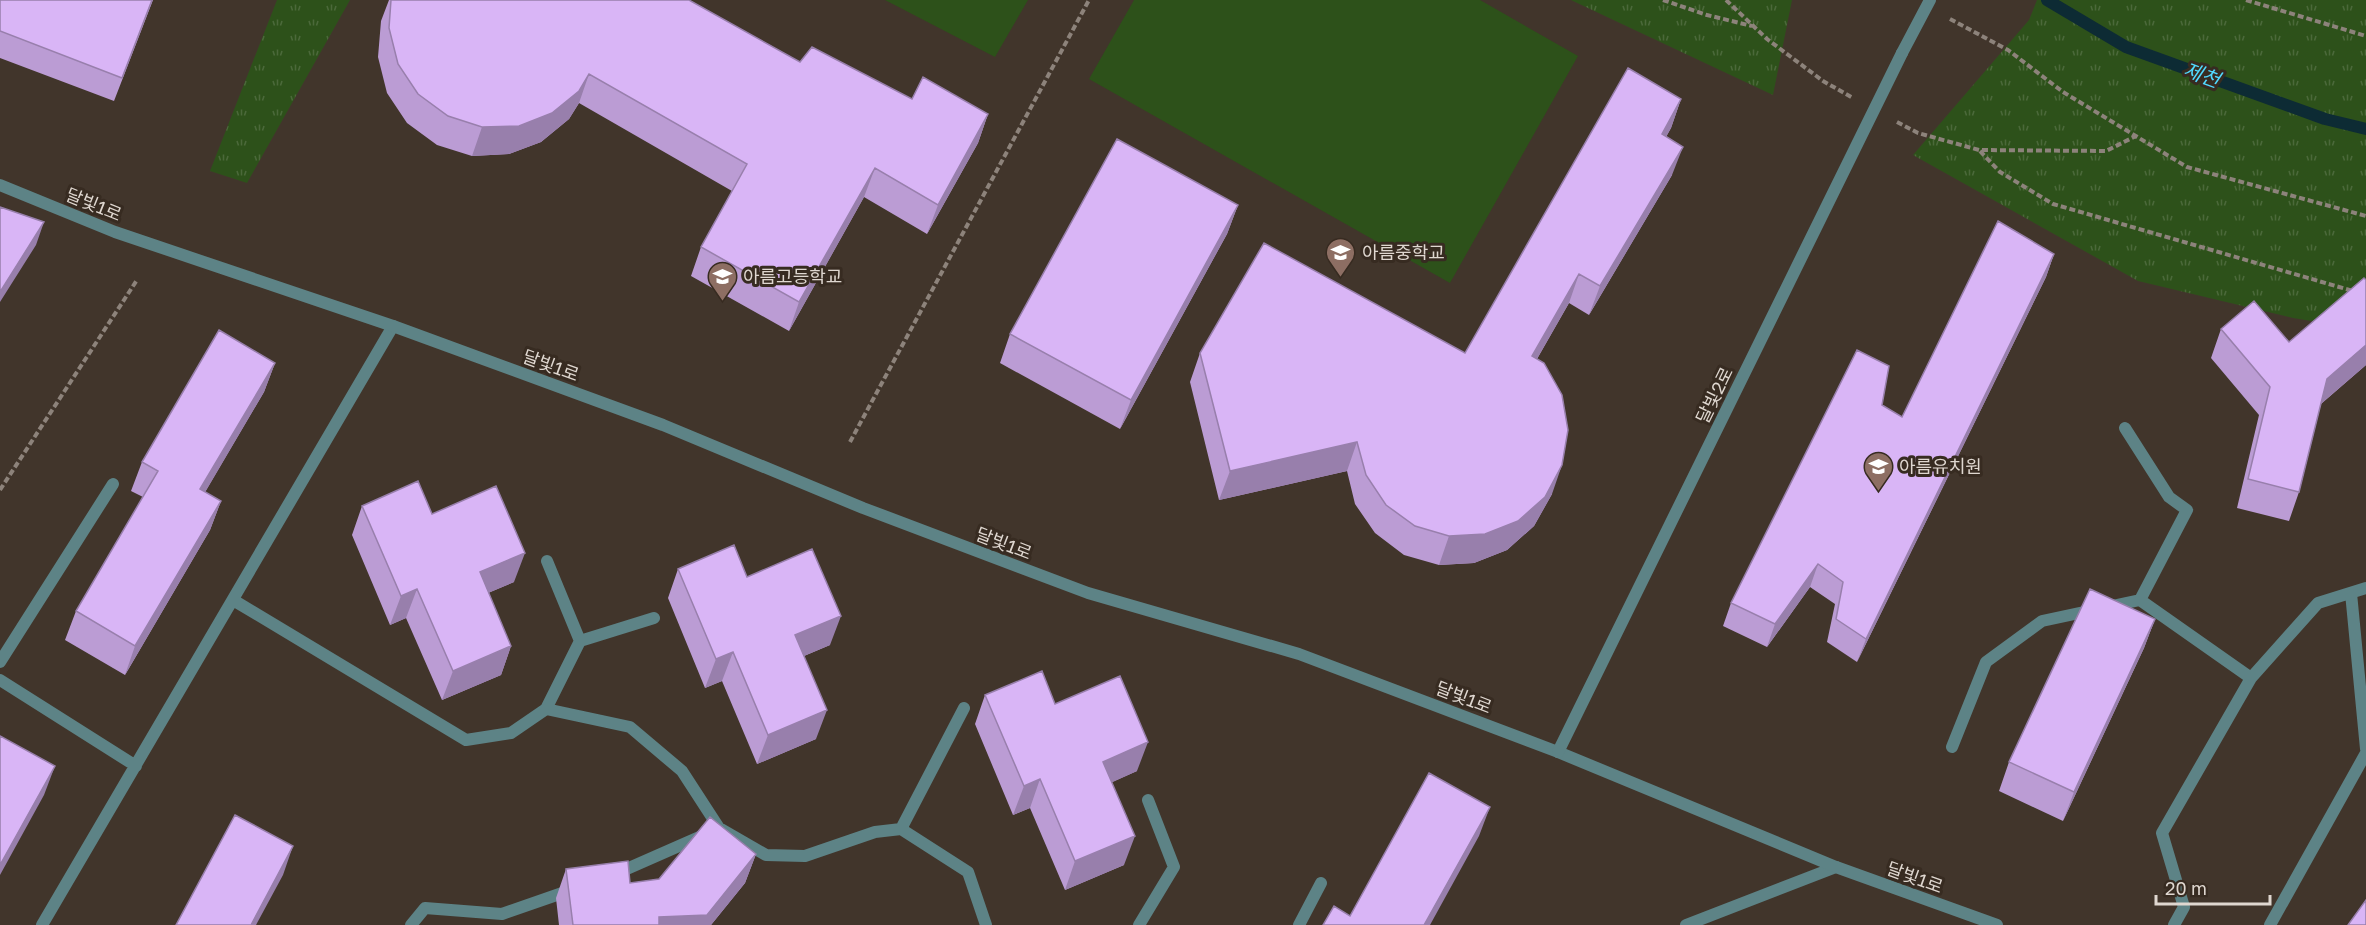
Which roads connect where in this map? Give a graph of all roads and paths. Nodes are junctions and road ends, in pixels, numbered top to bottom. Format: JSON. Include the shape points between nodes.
{"nodes":[{"id":1,"x":1089,"y":0,"type":"edge"},
{"id":2,"x":1663,"y":0,"type":"edge"},
{"id":3,"x":1726,"y":0,"type":"edge"},
{"id":4,"x":1930,"y":0,"type":"edge"},
{"id":5,"x":2246,"y":0,"type":"edge"},
{"id":6,"x":1945,"y":16,"type":"dead end"},
{"id":7,"x":1753,"y":26,"type":"junction"},
{"id":8,"x":2366,"y":36,"type":"edge"},
{"id":9,"x":1874,"y":110,"type":"junction"},
{"id":10,"x":2136,"y":136,"type":"junction"},
{"id":11,"x":1979,"y":150,"type":"junction"},
{"id":12,"x":0,"y":185,"type":"edge"},
{"id":13,"x":2366,"y":216,"type":"edge"},
{"id":14,"x":136,"y":280,"type":"dead end"},
{"id":15,"x":2356,"y":292,"type":"edge"},
{"id":16,"x":393,"y":326,"type":"junction"},
{"id":17,"x":2125,"y":428,"type":"dead end"},
{"id":18,"x":850,"y":442,"type":"dead end"},
{"id":19,"x":114,"y":484,"type":"dead end"},
{"id":20,"x":0,"y":490,"type":"edge"},
{"id":21,"x":547,"y":561,"type":"dead end"},
{"id":22,"x":2366,"y":588,"type":"edge"},
{"id":23,"x":2350,"y":592,"type":"junction"},
{"id":24,"x":233,"y":600,"type":"junction"},
{"id":25,"x":2140,"y":600,"type":"junction"},
{"id":26,"x":654,"y":618,"type":"dead end"},
{"id":27,"x":580,"y":641,"type":"junction"},
{"id":28,"x":0,"y":662,"type":"edge"},
{"id":29,"x":2251,"y":678,"type":"junction"},
{"id":30,"x":0,"y":680,"type":"edge"},
{"id":31,"x":964,"y":708,"type":"dead end"},
{"id":32,"x":546,"y":709,"type":"junction"},
{"id":33,"x":1952,"y":747,"type":"dead end"},
{"id":34,"x":2366,"y":751,"type":"edge"},
{"id":35,"x":1558,"y":752,"type":"junction"},
{"id":36,"x":136,"y":766,"type":"junction"},
{"id":37,"x":1148,"y":800,"type":"dead end"},
{"id":38,"x":720,"y":828,"type":"junction"},
{"id":39,"x":901,"y":829,"type":"junction"},
{"id":40,"x":1836,"y":867,"type":"junction"},
{"id":41,"x":602,"y":879,"type":"edge"},
{"id":42,"x":1321,"y":883,"type":"dead end"},
{"id":43,"x":580,"y":886,"type":"edge"},
{"id":44,"x":42,"y":925,"type":"edge"},
{"id":45,"x":411,"y":925,"type":"edge"},
{"id":46,"x":986,"y":925,"type":"edge"},
{"id":47,"x":1139,"y":925,"type":"edge"},
{"id":48,"x":1299,"y":925,"type":"edge"},
{"id":49,"x":1686,"y":925,"type":"edge"},
{"id":50,"x":1997,"y":925,"type":"edge"},
{"id":51,"x":2174,"y":925,"type":"edge"},
{"id":52,"x":2270,"y":925,"type":"edge"}],
"edges":[{"from":1,"to":18,"type":"path"},
{"from":2,"to":7,"type":"path"},
{"from":3,"to":7,"type":"path"},
{"from":4,"to":9,"type":"street","name":"달빛2로","bridge":true},
{"from":5,"to":8,"type":"path"},
{"from":6,"to":10,"type":"path","via":[[2008,50],[2063,92]]},
{"from":7,"to":9,"type":"path","via":[[1823,81]]},
{"from":9,"to":11,"type":"path","via":[[1918,133]]},
{"from":9,"to":35,"type":"street","name":"달빛2로"},
{"from":10,"to":11,"type":"path","via":[[2106,152]]},
{"from":10,"to":13,"type":"path","via":[[2187,167]]},
{"from":11,"to":15,"type":"path","via":[[2000,172],[2053,204]]},
{"from":12,"to":16,"type":"street","name":"달빛1로","via":[[115,232]]},
{"from":14,"to":20,"type":"path"},
{"from":16,"to":24,"type":"street"},
{"from":16,"to":35,"type":"street","name":"달빛1로","via":[[663,425],[863,508],[1088,593],[1299,654]]},
{"from":17,"to":25,"type":"street","via":[[2169,497],[2187,510]]},
{"from":19,"to":28,"type":"street"},
{"from":21,"to":27,"type":"street"},
{"from":22,"to":23,"type":"street"},
{"from":23,"to":29,"type":"street","via":[[2318,603]]},
{"from":23,"to":34,"type":"street"},
{"from":24,"to":32,"type":"street","via":[[466,740],[511,733]]},
{"from":24,"to":36,"type":"street"},
{"from":25,"to":29,"type":"street"},
{"from":25,"to":33,"type":"street","via":[[2042,621],[1986,662]]},
{"from":26,"to":27,"type":"street"},
{"from":27,"to":32,"type":"street"},
{"from":29,"to":51,"type":"street","via":[[2162,833],[2184,906]]},
{"from":30,"to":36,"type":"street"},
{"from":31,"to":39,"type":"street"},
{"from":32,"to":38,"type":"street","via":[[630,727],[682,771]]},
{"from":34,"to":52,"type":"street"},
{"from":35,"to":40,"type":"street","name":"달빛1로"},
{"from":36,"to":44,"type":"street"},
{"from":37,"to":47,"type":"street","via":[[1174,867]]},
{"from":38,"to":39,"type":"street","via":[[766,855],[795,856],[875,832]]},
{"from":38,"to":41,"type":"street"},
{"from":39,"to":46,"type":"street","via":[[968,872]]},
{"from":40,"to":49,"type":"street"},
{"from":40,"to":50,"type":"street","name":"달빛1로"},
{"from":42,"to":48,"type":"street"},
{"from":43,"to":45,"type":"street","via":[[502,914],[425,908]]}]}
